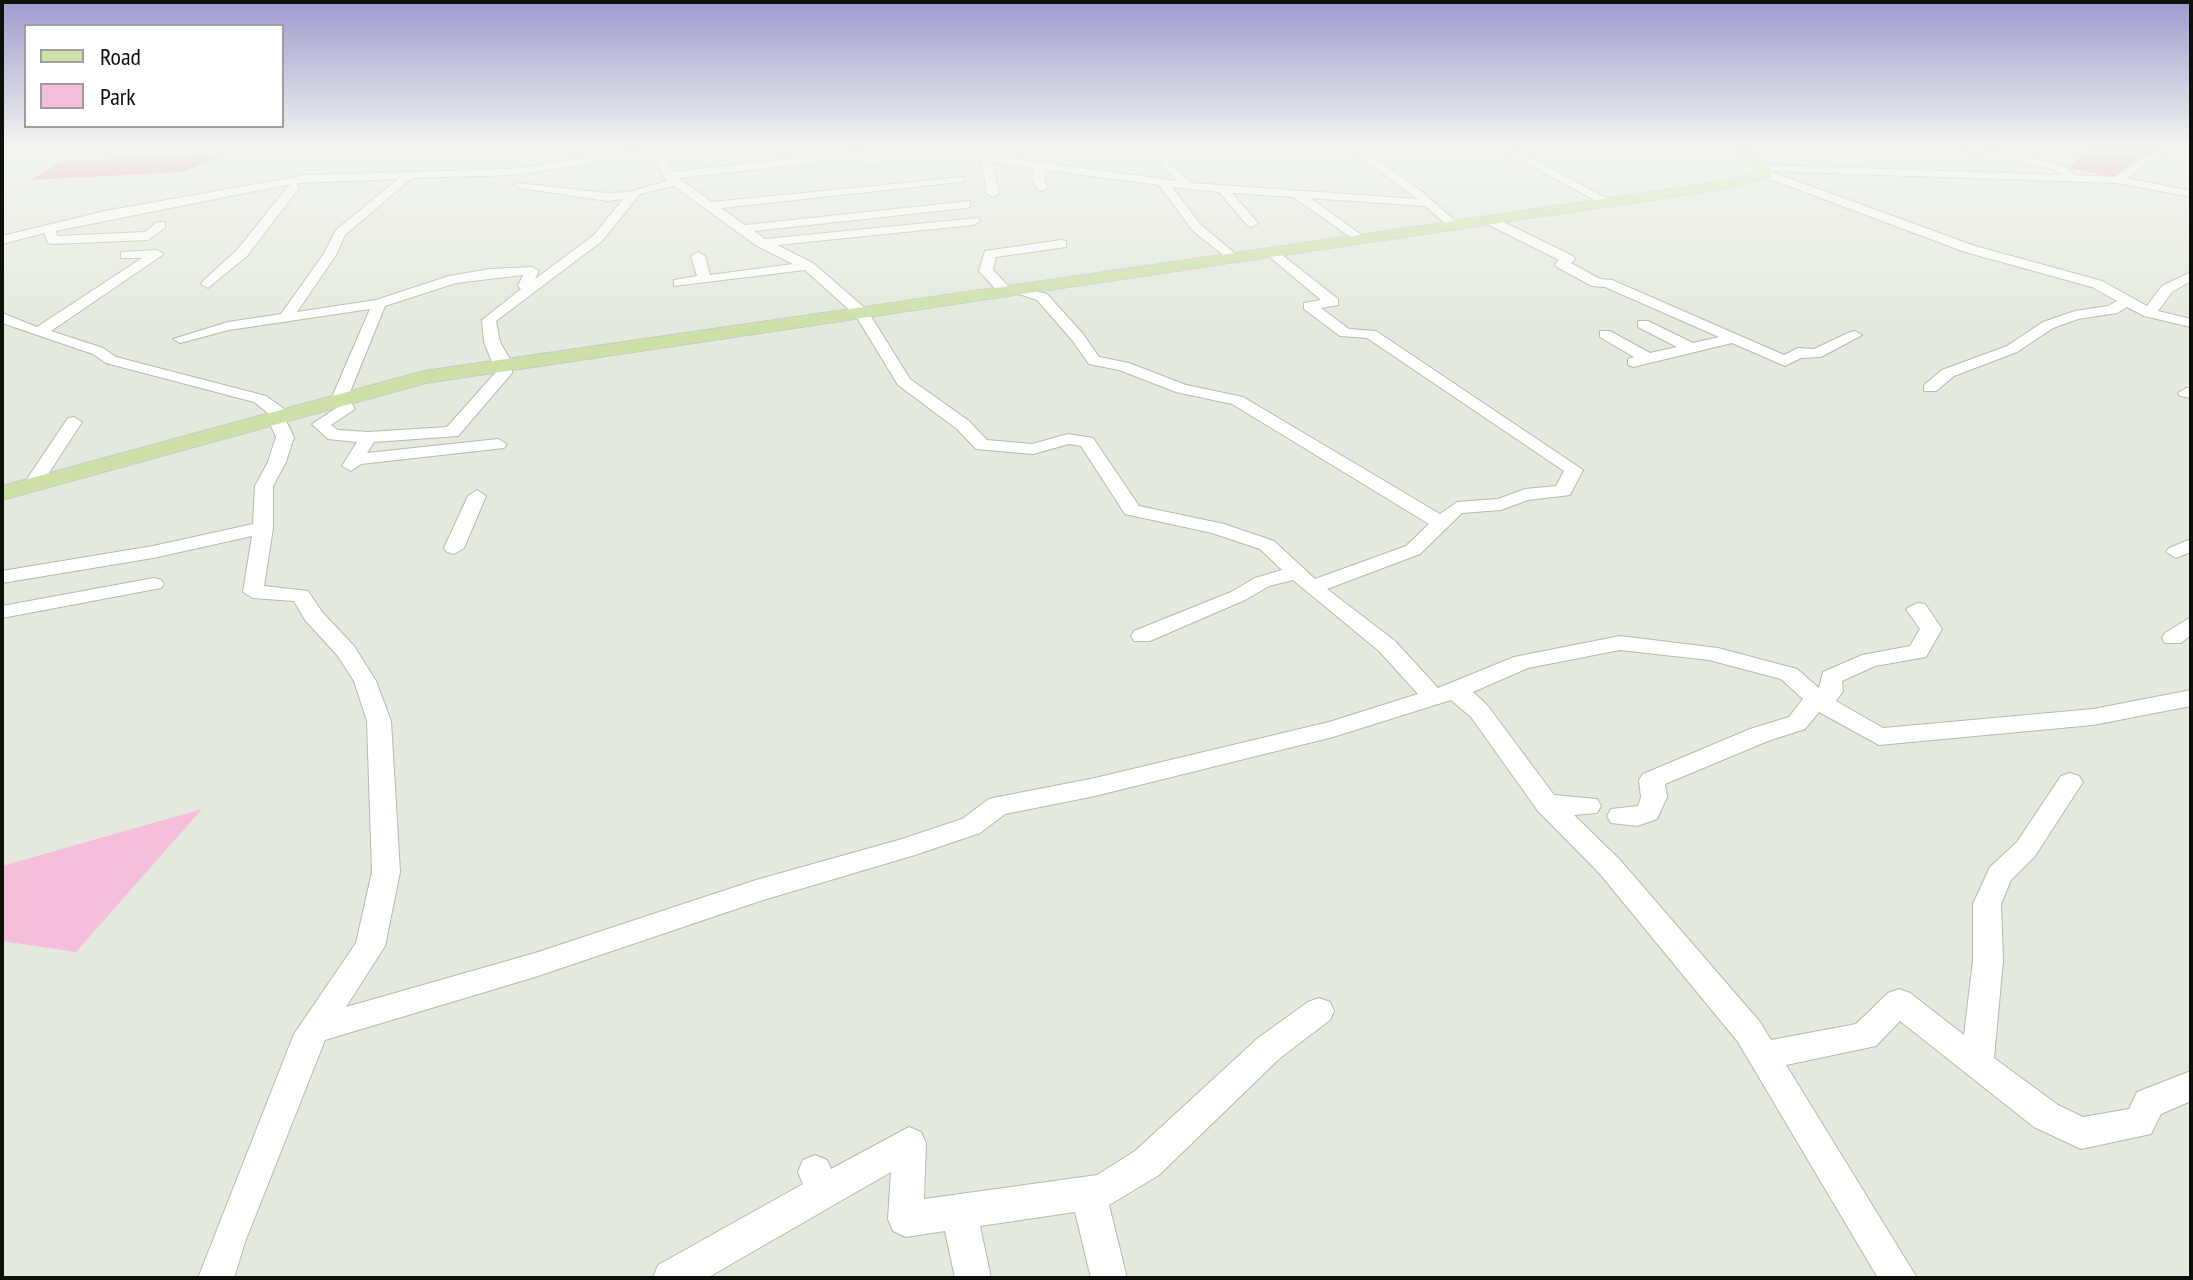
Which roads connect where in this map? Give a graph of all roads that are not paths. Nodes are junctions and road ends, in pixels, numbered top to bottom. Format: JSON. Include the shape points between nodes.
{"nodes":[{"id":1,"x":147,"y":208,"type":"edge"},
{"id":2,"x":278,"y":208,"type":"edge"},
{"id":3,"x":370,"y":208,"type":"edge"},
{"id":4,"x":621,"y":208,"type":"edge"},
{"id":5,"x":709,"y":208,"type":"edge"},
{"id":6,"x":932,"y":208,"type":"edge"},
{"id":7,"x":1182,"y":208,"type":"edge"},
{"id":8,"x":1239,"y":208,"type":"edge"},
{"id":9,"x":1315,"y":208,"type":"edge"},
{"id":10,"x":1431,"y":208,"type":"edge"},
{"id":11,"x":1570,"y":208,"type":"edge"},
{"id":12,"x":1861,"y":208,"type":"edge"},
{"id":13,"x":1489,"y":220,"type":"junction"},
{"id":14,"x":974,"y":221,"type":"dead end"},
{"id":15,"x":1252,"y":223,"type":"dead end"},
{"id":16,"x":161,"y":225,"type":"dead end"},
{"id":17,"x":1455,"y":226,"type":"junction"},
{"id":18,"x":49,"y":229,"type":"junction"},
{"id":19,"x":741,"y":229,"type":"junction"},
{"id":20,"x":148,"y":236,"type":"junction"},
{"id":21,"x":1359,"y":239,"type":"junction"},
{"id":22,"x":2,"y":240,"type":"edge"},
{"id":23,"x":762,"y":243,"type":"junction"},
{"id":24,"x":1061,"y":244,"type":"dead end"},
{"id":25,"x":1271,"y":253,"type":"junction"},
{"id":26,"x":698,"y":256,"type":"dead end"},
{"id":27,"x":1232,"y":258,"type":"junction"},
{"id":28,"x":808,"y":266,"type":"junction"},
{"id":29,"x":2191,"y":276,"type":"edge"},
{"id":30,"x":705,"y":279,"type":"junction"},
{"id":31,"x":679,"y":283,"type":"dead end"},
{"id":32,"x":208,"y":284,"type":"dead end"},
{"id":33,"x":535,"y":287,"type":"junction"},
{"id":34,"x":1014,"y":291,"type":"junction"},
{"id":35,"x":2126,"y":301,"type":"junction"},
{"id":36,"x":378,"y":304,"type":"junction"},
{"id":37,"x":862,"y":313,"type":"junction"},
{"id":38,"x":2149,"y":313,"type":"junction"},
{"id":39,"x":286,"y":317,"type":"junction"},
{"id":40,"x":2191,"y":323,"type":"edge"},
{"id":41,"x":1643,"y":324,"type":"dead end"},
{"id":42,"x":6,"y":325,"type":"edge"},
{"id":43,"x":40,"y":332,"type":"junction"},
{"id":44,"x":1605,"y":334,"type":"dead end"},
{"id":45,"x":1855,"y":335,"type":"dead end"},
{"id":46,"x":180,"y":339,"type":"dead end"},
{"id":47,"x":1731,"y":339,"type":"junction"},
{"id":48,"x":1690,"y":348,"type":"junction"},
{"id":49,"x":502,"y":363,"type":"junction"},
{"id":50,"x":1930,"y":388,"type":"dead end"},
{"id":51,"x":340,"y":397,"type":"junction"},
{"id":52,"x":278,"y":416,"type":"junction"},
{"id":53,"x":74,"y":422,"type":"dead end"},
{"id":54,"x":368,"y":437,"type":"junction"},
{"id":55,"x":498,"y":444,"type":"dead end"},
{"id":56,"x":32,"y":485,"type":"junction"},
{"id":57,"x":2,"y":493,"type":"edge"},
{"id":58,"x":477,"y":496,"type":"dead end"},
{"id":59,"x":1441,"y":523,"type":"junction"},
{"id":60,"x":263,"y":528,"type":"junction"},
{"id":61,"x":2191,"y":545,"type":"edge"},
{"id":62,"x":454,"y":548,"type":"dead end"},
{"id":63,"x":2191,"y":558,"type":"edge"},
{"id":64,"x":96,"y":562,"type":"junction"},
{"id":65,"x":2,"y":577,"type":"edge"},
{"id":66,"x":1304,"y":580,"type":"junction"},
{"id":67,"x":154,"y":584,"type":"dead end"},
{"id":68,"x":75,"y":597,"type":"junction"},
{"id":69,"x":1917,"y":609,"type":"dead end"},
{"id":70,"x":2,"y":612,"type":"edge"},
{"id":71,"x":1142,"y":636,"type":"dead end"},
{"id":72,"x":1444,"y":695,"type":"junction"},
{"id":73,"x":2190,"y":698,"type":"edge"},
{"id":74,"x":1820,"y":702,"type":"junction"},
{"id":75,"x":2070,"y":782,"type":"dead end"},
{"id":76,"x":1547,"y":804,"type":"junction"},
{"id":77,"x":1588,"y":806,"type":"dead end"},
{"id":78,"x":1620,"y":816,"type":"dead end"},
{"id":79,"x":1319,"y":1011,"type":"dead end"},
{"id":80,"x":313,"y":1030,"type":"junction"},
{"id":81,"x":1763,"y":1055,"type":"junction"},
{"id":82,"x":1977,"y":1064,"type":"junction"},
{"id":83,"x":2191,"y":1086,"type":"edge"},
{"id":84,"x":1088,"y":1193,"type":"junction"},
{"id":85,"x":959,"y":1211,"type":"junction"},
{"id":86,"x":216,"y":1278,"type":"edge"},
{"id":87,"x":671,"y":1278,"type":"edge"},
{"id":88,"x":973,"y":1278,"type":"edge"},
{"id":89,"x":1109,"y":1278,"type":"edge"},
{"id":90,"x":1899,"y":1278,"type":"edge"}],
"edges":[{"from":1,"to":18,"type":"street"},
{"from":2,"to":32,"type":"street","via":[[242,253]]},
{"from":3,"to":39,"type":"street","via":[[340,233]]},
{"from":4,"to":33,"type":"street","via":[[598,238]]},
{"from":5,"to":19,"type":"street"},
{"from":6,"to":19,"type":"street"},
{"from":7,"to":27,"type":"street"},
{"from":8,"to":15,"type":"street"},
{"from":9,"to":21,"type":"street"},
{"from":10,"to":17,"type":"street"},
{"from":11,"to":13,"type":"main road"},
{"from":12,"to":35,"type":"street","via":[[1970,249],[2097,284]]},
{"from":13,"to":17,"type":"main road"},
{"from":13,"to":47,"type":"street","via":[[1568,259],[1562,264],[1597,283]]},
{"from":14,"to":23,"type":"street"},
{"from":16,"to":20,"type":"street"},
{"from":17,"to":21,"type":"main road"},
{"from":18,"to":20,"type":"street","via":[[52,240]]},
{"from":18,"to":22,"type":"street"},
{"from":19,"to":23,"type":"street"},
{"from":20,"to":43,"type":"street","via":[[126,255],[157,254]]},
{"from":21,"to":25,"type":"main road"},
{"from":23,"to":28,"type":"street"},
{"from":24,"to":34,"type":"street","via":[[990,254],[986,271]]},
{"from":25,"to":27,"type":"main road"},
{"from":25,"to":59,"type":"street","via":[[1333,302],[1309,306],[1345,333],[1371,334],[1574,470],[1563,491],[1457,508]]},
{"from":26,"to":30,"type":"street"},
{"from":27,"to":34,"type":"main road"},
{"from":28,"to":30,"type":"street"},
{"from":28,"to":37,"type":"street"},
{"from":29,"to":38,"type":"street","via":[[2167,289]]},
{"from":30,"to":31,"type":"street"},
{"from":33,"to":36,"type":"street","via":[[525,286],[532,271],[490,273]]},
{"from":33,"to":49,"type":"street","via":[[489,320]]},
{"from":34,"to":37,"type":"main road"},
{"from":34,"to":59,"type":"street","via":[[1042,297],[1094,361],[1237,400]]},
{"from":35,"to":38,"type":"street"},
{"from":35,"to":50,"type":"street","via":[[2112,310],[2048,325],[2012,349],[1948,373]]},
{"from":36,"to":39,"type":"street"},
{"from":36,"to":51,"type":"street"},
{"from":37,"to":49,"type":"main road"},
{"from":37,"to":66,"type":"street","via":[[904,382],[982,445],[1033,449],[1068,439],[1087,442],[1132,510],[1267,545]]},
{"from":38,"to":40,"type":"street"},
{"from":39,"to":46,"type":"street"},
{"from":41,"to":48,"type":"street"},
{"from":42,"to":43,"type":"street"},
{"from":43,"to":52,"type":"street","via":[[111,360],[260,399]]},
{"from":44,"to":48,"type":"street","via":[[1640,360]]},
{"from":45,"to":47,"type":"street","via":[[1816,354],[1798,353],[1785,361]]},
{"from":47,"to":48,"type":"street"},
{"from":49,"to":51,"type":"main road"},
{"from":49,"to":54,"type":"street","via":[[504,373],[452,432]]},
{"from":51,"to":52,"type":"main road"},
{"from":51,"to":54,"type":"street","via":[[347,409],[320,424],[334,435]]},
{"from":52,"to":56,"type":"main road"},
{"from":52,"to":60,"type":"street","via":[[285,437],[264,486]]},
{"from":53,"to":56,"type":"street"},
{"from":54,"to":55,"type":"street","via":[[352,463]]},
{"from":56,"to":57,"type":"main road"},
{"from":58,"to":62,"type":"street"},
{"from":59,"to":66,"type":"street","via":[[1413,550]]},
{"from":60,"to":64,"type":"street"},
{"from":60,"to":80,"type":"street","via":[[253,592],[301,595],[365,681],[379,721],[386,872],[370,946]]},
{"from":61,"to":63,"type":"street","via":[[2176,552]]},
{"from":64,"to":65,"type":"street"},
{"from":64,"to":68,"type":"street"},
{"from":66,"to":71,"type":"street","via":[[1262,582]]},
{"from":66,"to":72,"type":"street"},
{"from":67,"to":68,"type":"street"},
{"from":68,"to":70,"type":"street"},
{"from":69,"to":74,"type":"street","via":[[1931,629],[1918,652],[1870,660],[1831,677],[1831,691]]},
{"from":72,"to":74,"type":"street","via":[[1522,662],[1620,643],[1710,653],[1789,674]]},
{"from":72,"to":76,"type":"street","via":[[1469,700]]},
{"from":72,"to":80,"type":"street","via":[[1318,733],[998,806],[971,826],[906,848]]},
{"from":73,"to":74,"type":"street","via":[[2093,717],[1893,737],[1879,737]]},
{"from":74,"to":78,"type":"street","via":[[1797,723],[1652,780],[1654,797],[1648,812]]},
{"from":75,"to":82,"type":"street","via":[[2026,849],[2000,874],[1987,904],[1988,961]]},
{"from":76,"to":77,"type":"street"},
{"from":76,"to":81,"type":"street","via":[[1610,867]]},
{"from":79,"to":84,"type":"street","via":[[1269,1048],[1147,1163],[1102,1191]]},
{"from":80,"to":86,"type":"street"},
{"from":81,"to":82,"type":"street","via":[[1865,1036],[1899,1002]]},
{"from":81,"to":90,"type":"street"},
{"from":82,"to":83,"type":"street","via":[[2046,1116],[2081,1133],[2139,1123],[2149,1103]]},
{"from":84,"to":85,"type":"street"},
{"from":84,"to":89,"type":"street"},
{"from":85,"to":87,"type":"street","via":[[906,1219],[909,1143],[819,1182]]},
{"from":85,"to":88,"type":"street"}]}
